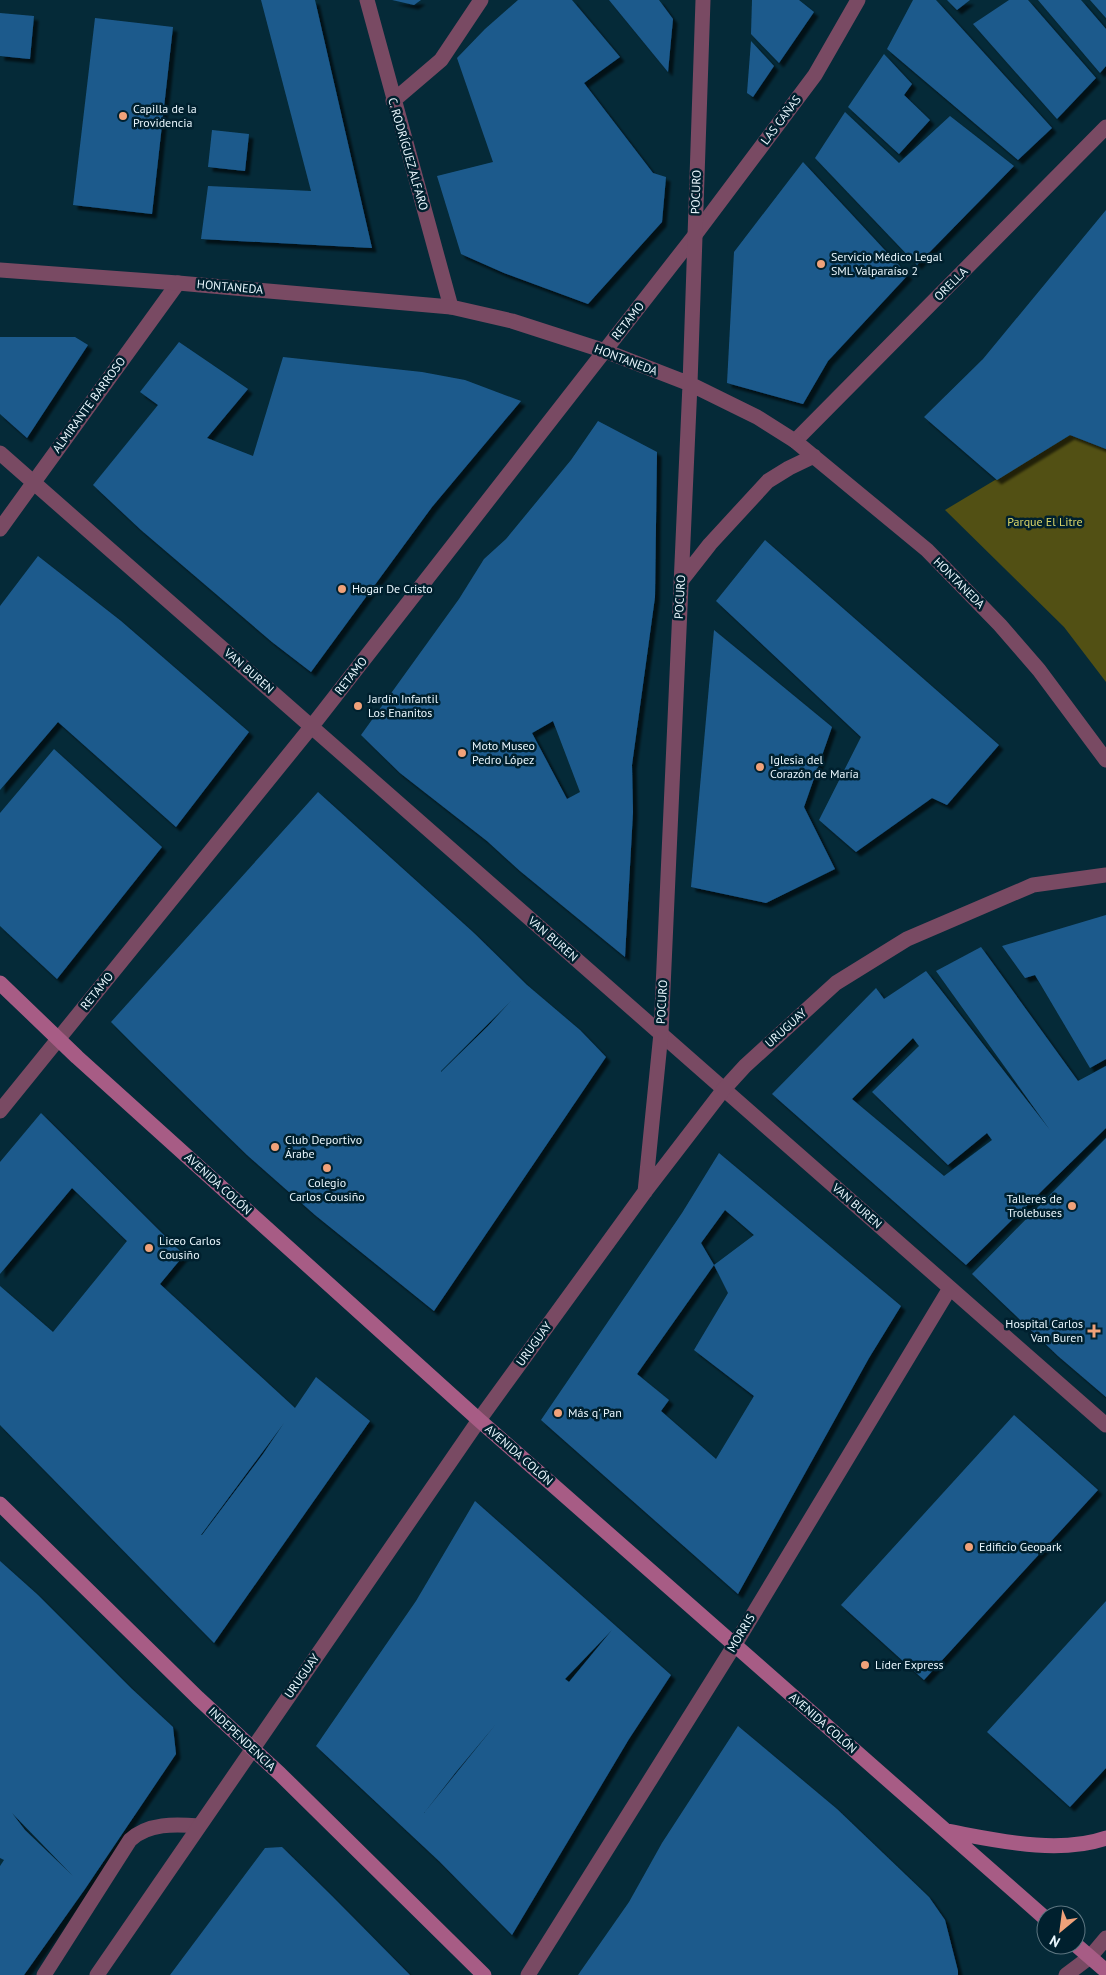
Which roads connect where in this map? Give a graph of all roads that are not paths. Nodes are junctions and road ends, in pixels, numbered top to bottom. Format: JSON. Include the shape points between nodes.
{"nodes":[{"id":1,"x":366,"y":0,"type":"edge"},
{"id":2,"x":481,"y":0,"type":"edge"},
{"id":3,"x":703,"y":0,"type":"edge"},
{"id":4,"x":858,"y":0,"type":"edge"},
{"id":5,"x":393,"y":101,"type":"junction"},
{"id":6,"x":1106,"y":127,"type":"edge"},
{"id":7,"x":695,"y":235,"type":"junction"},
{"id":8,"x":0,"y":270,"type":"edge"},
{"id":9,"x":178,"y":283,"type":"junction"},
{"id":10,"x":451,"y":307,"type":"junction"},
{"id":11,"x":605,"y":351,"type":"junction"},
{"id":12,"x":690,"y":384,"type":"junction"},
{"id":13,"x":795,"y":441,"type":"junction"},
{"id":14,"x":0,"y":453,"type":"edge"},
{"id":15,"x":814,"y":456,"type":"junction"},
{"id":16,"x":34,"y":481,"type":"junction"},
{"id":17,"x":0,"y":529,"type":"edge"},
{"id":18,"x":681,"y":581,"type":"junction"},
{"id":19,"x":312,"y":726,"type":"junction"},
{"id":20,"x":1106,"y":760,"type":"edge"},
{"id":21,"x":1106,"y":875,"type":"edge"},
{"id":22,"x":0,"y":983,"type":"edge"},
{"id":23,"x":661,"y":1033,"type":"junction"},
{"id":24,"x":58,"y":1039,"type":"junction"},
{"id":25,"x":724,"y":1089,"type":"junction"},
{"id":26,"x":0,"y":1111,"type":"edge"},
{"id":27,"x":644,"y":1193,"type":"junction"},
{"id":28,"x":950,"y":1288,"type":"junction"},
{"id":29,"x":479,"y":1420,"type":"junction"},
{"id":30,"x":1106,"y":1425,"type":"edge"},
{"id":31,"x":0,"y":1504,"type":"edge"},
{"id":32,"x":734,"y":1646,"type":"junction"},
{"id":33,"x":253,"y":1748,"type":"junction"},
{"id":34,"x":200,"y":1826,"type":"junction"},
{"id":35,"x":944,"y":1830,"type":"junction"},
{"id":36,"x":1106,"y":1838,"type":"edge"},
{"id":37,"x":1036,"y":1910,"type":"edge"},
{"id":38,"x":1106,"y":1938,"type":"edge"},
{"id":39,"x":1086,"y":1954,"type":"edge"},
{"id":40,"x":1090,"y":1957,"type":"junction"},
{"id":41,"x":1106,"y":1971,"type":"edge"},
{"id":42,"x":44,"y":1975,"type":"edge"},
{"id":43,"x":98,"y":1975,"type":"edge"},
{"id":44,"x":484,"y":1975,"type":"edge"},
{"id":45,"x":528,"y":1975,"type":"edge"},
{"id":46,"x":1066,"y":1975,"type":"edge"}],
"edges":[{"from":1,"to":5,"type":"street","name":"C. RODRÍGUEZ ALFARO"},
{"from":2,"to":5,"type":"street","via":[[441,60]]},
{"from":3,"to":7,"type":"street","name":"POCURO"},
{"from":4,"to":7,"type":"street","name":"LAS CAÑAS","via":[[815,75]]},
{"from":5,"to":10,"type":"street","name":"C. RODRÍGUEZ ALFARO"},
{"from":6,"to":13,"type":"street","name":"ORELLA"},
{"from":7,"to":11,"type":"street","name":"RETAMO"},
{"from":7,"to":12,"type":"street","name":"POCURO"},
{"from":8,"to":9,"type":"street","name":"HONTANEDA"},
{"from":9,"to":10,"type":"street","name":"HONTANEDA"},
{"from":9,"to":16,"type":"street","name":"ALMIRANTE BARROSO"},
{"from":10,"to":11,"type":"street","name":"HONTANEDA","via":[[512,321]]},
{"from":11,"to":12,"type":"street","name":"HONTANEDA"},
{"from":11,"to":19,"type":"street","name":"RETAMO"},
{"from":12,"to":13,"type":"street","name":"HONTANEDA","via":[[757,417]]},
{"from":12,"to":18,"type":"street","name":"POCURO"},
{"from":13,"to":15,"type":"street","name":"HONTANEDA"},
{"from":14,"to":16,"type":"street","name":"VAN BUREN"},
{"from":15,"to":18,"type":"street","via":[[768,481]]},
{"from":15,"to":20,"type":"street","name":"HONTANEDA","via":[[927,550],[1000,625],[1040,670]]},
{"from":16,"to":17,"type":"street","name":"ALMIRANTE BARROSO"},
{"from":16,"to":19,"type":"street","name":"VAN BUREN"},
{"from":18,"to":23,"type":"street","name":"POCURO"},
{"from":19,"to":23,"type":"street","name":"VAN BUREN"},
{"from":19,"to":24,"type":"street","name":"RETAMO"},
{"from":21,"to":25,"type":"street","name":"URUGUAY","via":[[1032,885],[907,939],[836,983]]},
{"from":22,"to":24,"type":"main road","name":"AVENIDA COLÓN"},
{"from":23,"to":25,"type":"street","name":"VAN BUREN"},
{"from":23,"to":27,"type":"street","name":"POCURO"},
{"from":24,"to":26,"type":"street","name":"RETAMO"},
{"from":24,"to":29,"type":"main road","name":"AVENIDA COLÓN"},
{"from":25,"to":27,"type":"street","name":"URUGUAY"},
{"from":25,"to":28,"type":"street","name":"VAN BUREN"},
{"from":27,"to":29,"type":"street","name":"URUGUAY"},
{"from":28,"to":30,"type":"street","name":"VAN BUREN"},
{"from":28,"to":32,"type":"street","name":"MORRIS"},
{"from":29,"to":32,"type":"main road","name":"AVENIDA COLÓN"},
{"from":29,"to":33,"type":"street","name":"URUGUAY"},
{"from":31,"to":33,"type":"main road","name":"INDEPENDENCIA"},
{"from":32,"to":35,"type":"main road","name":"AVENIDA COLÓN"},
{"from":32,"to":45,"type":"street","name":"MORRIS"},
{"from":33,"to":34,"type":"street","name":"URUGUAY"},
{"from":33,"to":44,"type":"main road","name":"INDEPENDENCIA"},
{"from":34,"to":42,"type":"street","via":[[176,1824],[158,1827],[138,1833],[130,1840]]},
{"from":34,"to":43,"type":"street","name":"URUGUAY"},
{"from":35,"to":36,"type":"main road","via":[[1011,1842],[1075,1846]]},
{"from":35,"to":37,"type":"main road","name":"AVENIDA COLÓN"},
{"from":38,"to":40,"type":"street"},
{"from":39,"to":40,"type":"main road"},
{"from":40,"to":41,"type":"main road"},
{"from":40,"to":46,"type":"street"}]}
